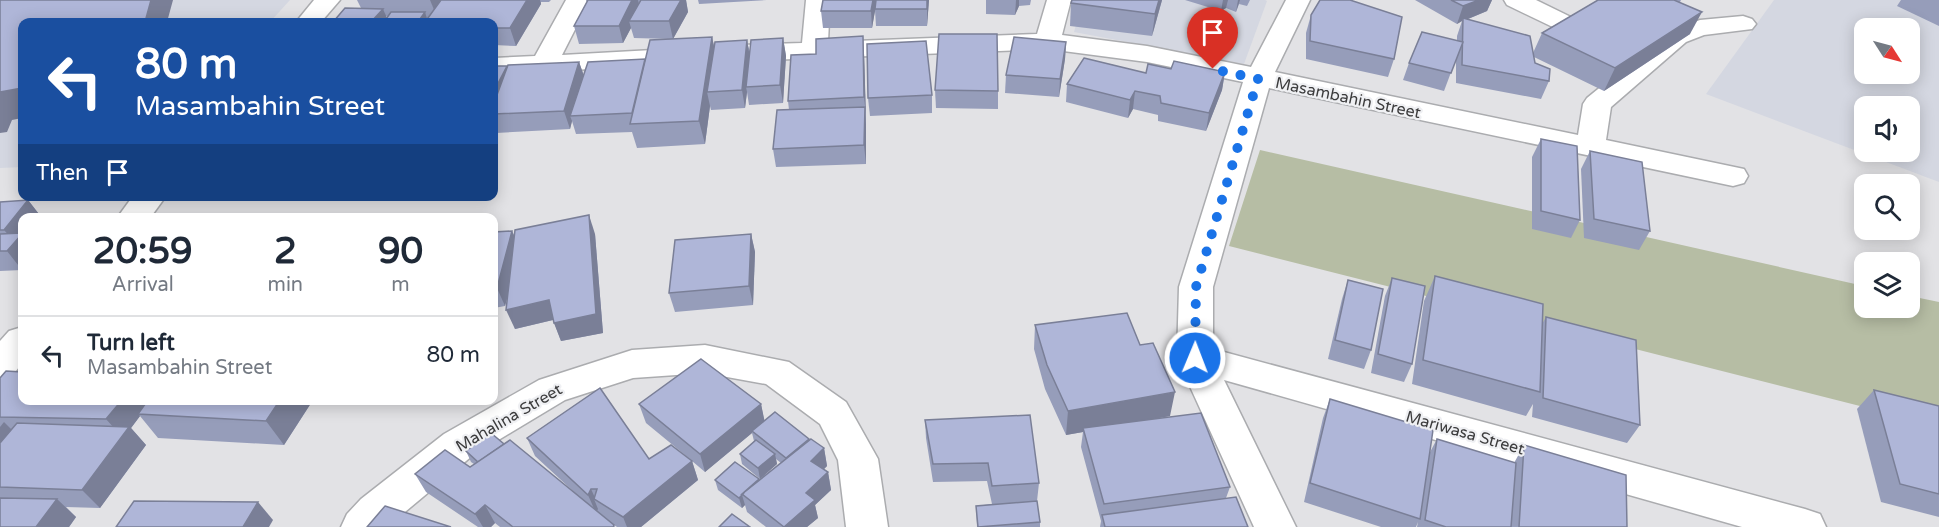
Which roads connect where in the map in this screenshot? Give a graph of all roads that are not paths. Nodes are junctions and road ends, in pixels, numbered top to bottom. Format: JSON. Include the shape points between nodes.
{"nodes":[{"id":1,"x":328,"y":0,"type":"edge"},
{"id":2,"x":578,"y":0,"type":"edge"},
{"id":3,"x":818,"y":0,"type":"edge"},
{"id":4,"x":1059,"y":0,"type":"edge"},
{"id":5,"x":1298,"y":0,"type":"edge"},
{"id":6,"x":1516,"y":0,"type":"edge"},
{"id":7,"x":312,"y":18,"type":"edge"},
{"id":8,"x":1743,"y":24,"type":"dead end"},
{"id":9,"x":1568,"y":25,"type":"edge"},
{"id":10,"x":1048,"y":41,"type":"junction"},
{"id":11,"x":814,"y":49,"type":"junction"},
{"id":12,"x":544,"y":63,"type":"junction"},
{"id":13,"x":498,"y":66,"type":"edge"},
{"id":14,"x":1258,"y":79,"type":"junction"},
{"id":15,"x":1590,"y":148,"type":"junction"},
{"id":16,"x":1733,"y":176,"type":"dead end"},
{"id":17,"x":147,"y":201,"type":"edge"},
{"id":18,"x":136,"y":213,"type":"edge"},
{"id":19,"x":18,"y":345,"type":"edge"},
{"id":20,"x":1195,"y":358,"type":"junction"},
{"id":21,"x":0,"y":365,"type":"edge"},
{"id":22,"x":362,"y":527,"type":"edge"},
{"id":23,"x":867,"y":527,"type":"edge"},
{"id":24,"x":1275,"y":527,"type":"edge"},
{"id":25,"x":1805,"y":527,"type":"edge"}],
"edges":[{"from":1,"to":7,"type":"street"},
{"from":2,"to":12,"type":"street"},
{"from":3,"to":11,"type":"street"},
{"from":4,"to":10,"type":"street"},
{"from":5,"to":14,"type":"street"},
{"from":6,"to":9,"type":"street"},
{"from":8,"to":15,"type":"street","via":[[1700,28],[1677,37],[1597,104]]},
{"from":10,"to":11,"type":"street","name":"Masambahin Street"},
{"from":10,"to":14,"type":"street","name":"Masambahin Street","via":[[1147,54]]},
{"from":11,"to":12,"type":"street","name":"Masambahin Street"},
{"from":12,"to":13,"type":"street","name":"Masambahin Street"},
{"from":14,"to":15,"type":"street","name":"Masambahin Street"},
{"from":14,"to":20,"type":"street","via":[[1196,287]]},
{"from":15,"to":16,"type":"street","name":"Masambahin Street"},
{"from":17,"to":18,"type":"street"},
{"from":19,"to":21,"type":"street"},
{"from":20,"to":24,"type":"street"},
{"from":20,"to":25,"type":"street","name":"Mariwasa Street"},
{"from":22,"to":23,"type":"street","name":"Mahalina Street","via":[[458,445],[552,390],[632,363],[705,359],[777,372],[833,413],[858,459]]}]}
